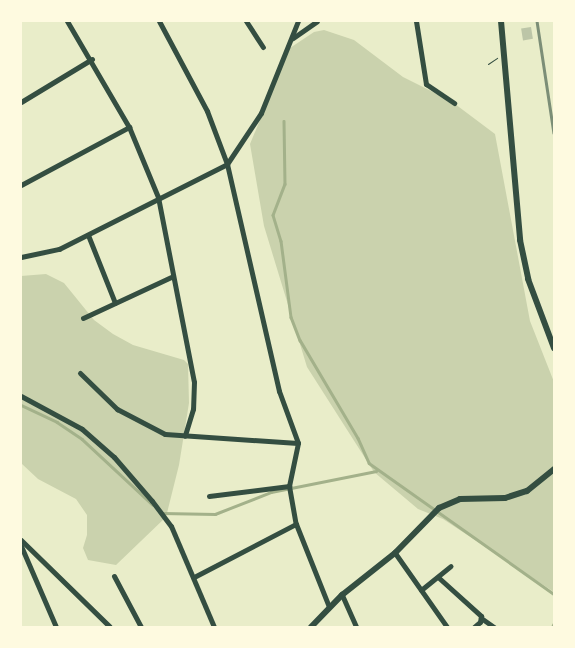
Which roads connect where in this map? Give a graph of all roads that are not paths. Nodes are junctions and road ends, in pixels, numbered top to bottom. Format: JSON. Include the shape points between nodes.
{"nodes":[{"id":1,"x":67,"y":21,"type":"edge"},
{"id":2,"x":159,"y":21,"type":"edge"},
{"id":3,"x":246,"y":21,"type":"edge"},
{"id":4,"x":298,"y":21,"type":"edge"},
{"id":5,"x":317,"y":21,"type":"edge"},
{"id":6,"x":416,"y":21,"type":"edge"},
{"id":7,"x":501,"y":21,"type":"edge"},
{"id":8,"x":292,"y":38,"type":"junction"},
{"id":9,"x":263,"y":47,"type":"dead end"},
{"id":10,"x":92,"y":60,"type":"junction"},
{"id":11,"x":21,"y":102,"type":"edge"},
{"id":12,"x":454,"y":103,"type":"dead end"},
{"id":13,"x":129,"y":127,"type":"junction"},
{"id":14,"x":227,"y":164,"type":"junction"},
{"id":15,"x":21,"y":186,"type":"edge"},
{"id":16,"x":158,"y":198,"type":"junction"},
{"id":17,"x":88,"y":235,"type":"junction"},
{"id":18,"x":21,"y":257,"type":"edge"},
{"id":19,"x":173,"y":276,"type":"junction"},
{"id":20,"x":115,"y":303,"type":"junction"},
{"id":21,"x":83,"y":318,"type":"dead end"},
{"id":22,"x":554,"y":348,"type":"edge"},
{"id":23,"x":80,"y":373,"type":"dead end"},
{"id":24,"x":21,"y":396,"type":"edge"},
{"id":25,"x":184,"y":436,"type":"junction"},
{"id":26,"x":298,"y":443,"type":"junction"},
{"id":27,"x":554,"y":469,"type":"edge"},
{"id":28,"x":289,"y":486,"type":"junction"},
{"id":29,"x":209,"y":496,"type":"dead end"},
{"id":30,"x":296,"y":524,"type":"junction"},
{"id":31,"x":21,"y":540,"type":"edge"},
{"id":32,"x":21,"y":546,"type":"edge"},
{"id":33,"x":395,"y":553,"type":"junction"},
{"id":34,"x":451,"y":566,"type":"dead end"},
{"id":35,"x":114,"y":576,"type":"dead end"},
{"id":36,"x":194,"y":577,"type":"junction"},
{"id":37,"x":439,"y":578,"type":"junction"},
{"id":38,"x":422,"y":590,"type":"junction"},
{"id":39,"x":344,"y":598,"type":"junction"},
{"id":40,"x":329,"y":607,"type":"junction"},
{"id":41,"x":481,"y":618,"type":"junction"},
{"id":42,"x":56,"y":627,"type":"edge"},
{"id":43,"x":110,"y":627,"type":"edge"},
{"id":44,"x":141,"y":627,"type":"edge"},
{"id":45,"x":214,"y":627,"type":"edge"},
{"id":46,"x":311,"y":627,"type":"edge"},
{"id":47,"x":356,"y":627,"type":"edge"},
{"id":48,"x":447,"y":627,"type":"edge"},
{"id":49,"x":474,"y":627,"type":"edge"},
{"id":50,"x":494,"y":627,"type":"edge"}],
"edges":[{"from":1,"to":10,"type":"street"},
{"from":2,"to":14,"type":"street","via":[[207,110]]},
{"from":3,"to":9,"type":"street"},
{"from":4,"to":8,"type":"street"},
{"from":5,"to":8,"type":"street"},
{"from":6,"to":12,"type":"street","via":[[426,84]]},
{"from":7,"to":22,"type":"street","via":[[520,240],[528,279]]},
{"from":8,"to":14,"type":"street","via":[[261,113]]},
{"from":10,"to":11,"type":"street"},
{"from":10,"to":13,"type":"street"},
{"from":13,"to":15,"type":"street"},
{"from":13,"to":16,"type":"street"},
{"from":14,"to":16,"type":"street"},
{"from":14,"to":26,"type":"street","via":[[279,391]]},
{"from":16,"to":17,"type":"street"},
{"from":16,"to":19,"type":"street"},
{"from":17,"to":18,"type":"street","via":[[59,249]]},
{"from":17,"to":20,"type":"street"},
{"from":19,"to":20,"type":"street"},
{"from":19,"to":25,"type":"street","via":[[194,382],[193,409]]},
{"from":20,"to":21,"type":"street"},
{"from":23,"to":25,"type":"street","via":[[117,409],[134,420],[165,434]]},
{"from":24,"to":36,"type":"street","via":[[82,429],[114,457],[171,526]]},
{"from":25,"to":26,"type":"street"},
{"from":26,"to":28,"type":"street"},
{"from":27,"to":33,"type":"street","via":[[527,491],[505,498],[460,499],[439,508]]},
{"from":28,"to":29,"type":"street"},
{"from":28,"to":30,"type":"street"},
{"from":30,"to":36,"type":"street"},
{"from":30,"to":40,"type":"street"},
{"from":31,"to":43,"type":"street"},
{"from":32,"to":42,"type":"street"},
{"from":33,"to":38,"type":"street"},
{"from":33,"to":39,"type":"street"},
{"from":34,"to":37,"type":"street"},
{"from":35,"to":44,"type":"street"},
{"from":36,"to":45,"type":"street"},
{"from":37,"to":38,"type":"street"},
{"from":37,"to":41,"type":"street"},
{"from":38,"to":48,"type":"street"},
{"from":39,"to":40,"type":"street"},
{"from":39,"to":47,"type":"street"},
{"from":40,"to":46,"type":"street"},
{"from":41,"to":49,"type":"street"},
{"from":41,"to":50,"type":"street"}]}
